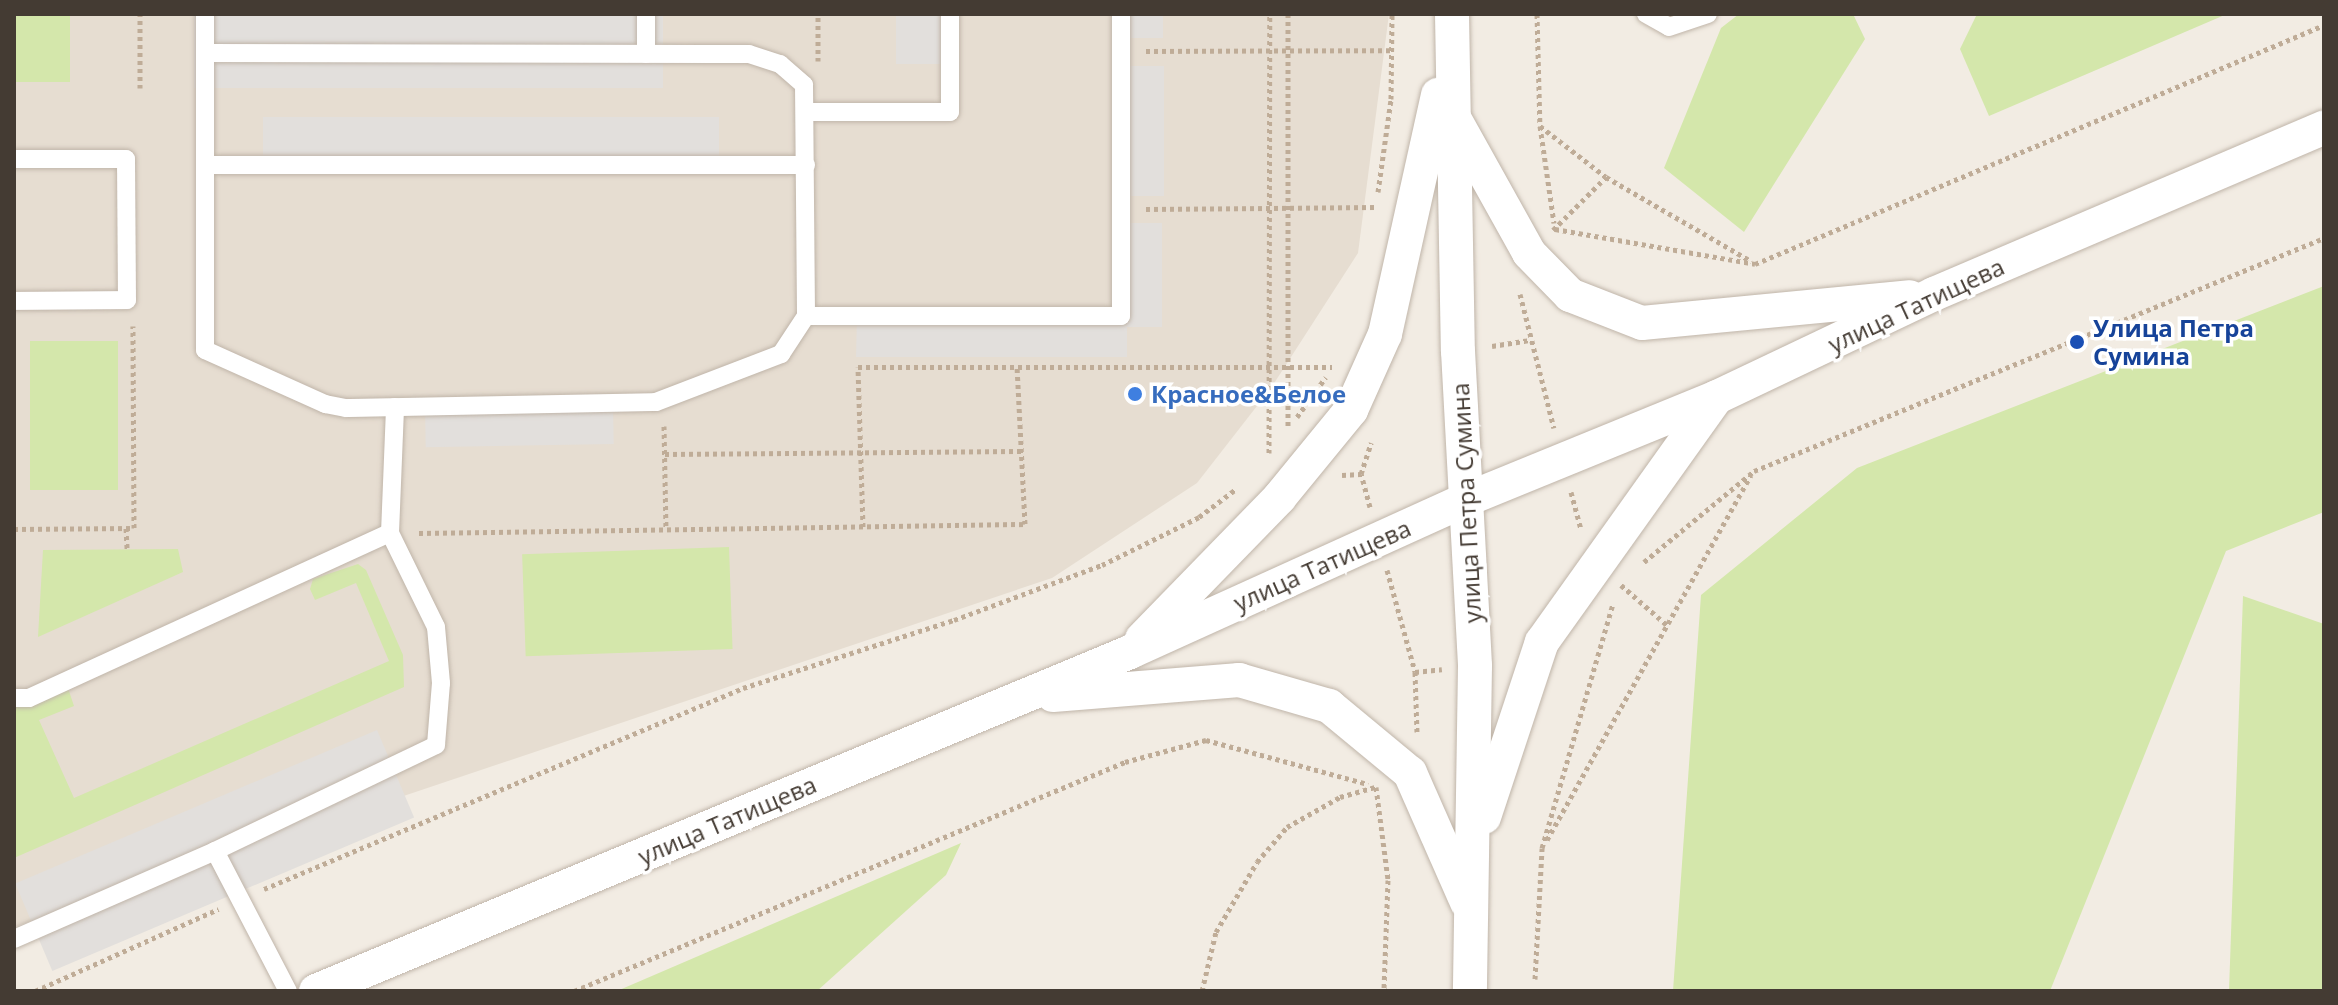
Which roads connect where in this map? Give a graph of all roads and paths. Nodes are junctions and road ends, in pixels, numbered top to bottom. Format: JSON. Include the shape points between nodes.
{"nodes":[{"id":1,"x":140,"y":14,"type":"edge"},
{"id":2,"x":205,"y":14,"type":"edge"},
{"id":3,"x":646,"y":14,"type":"edge"},
{"id":4,"x":950,"y":14,"type":"edge"},
{"id":5,"x":1121,"y":14,"type":"edge"},
{"id":6,"x":1270,"y":14,"type":"edge"},
{"id":7,"x":1288,"y":14,"type":"edge"},
{"id":8,"x":1392,"y":14,"type":"edge"},
{"id":9,"x":1537,"y":14,"type":"edge"},
{"id":10,"x":1646,"y":14,"type":"edge"},
{"id":11,"x":1708,"y":14,"type":"edge"},
{"id":12,"x":1452,"y":23,"type":"edge"},
{"id":13,"x":2324,"y":25,"type":"edge"},
{"id":14,"x":1392,"y":50,"type":"junction"},
{"id":15,"x":1121,"y":51,"type":"junction"},
{"id":16,"x":1270,"y":51,"type":"junction"},
{"id":17,"x":1288,"y":51,"type":"junction"},
{"id":18,"x":205,"y":53,"type":"junction"},
{"id":19,"x":646,"y":54,"type":"junction"},
{"id":20,"x":140,"y":88,"type":"dead end"},
{"id":21,"x":1451,"y":111,"type":"junction"},
{"id":22,"x":806,"y":112,"type":"junction"},
{"id":23,"x":1540,"y":126,"type":"junction"},
{"id":24,"x":2324,"y":128,"type":"edge"},
{"id":25,"x":14,"y":159,"type":"edge"},
{"id":26,"x":205,"y":165,"type":"junction"},
{"id":27,"x":806,"y":165,"type":"junction"},
{"id":28,"x":1606,"y":177,"type":"junction"},
{"id":29,"x":1376,"y":207,"type":"junction"},
{"id":30,"x":1121,"y":209,"type":"junction"},
{"id":31,"x":1270,"y":209,"type":"junction"},
{"id":32,"x":1288,"y":209,"type":"junction"},
{"id":33,"x":1374,"y":221,"type":"dead end"},
{"id":34,"x":1554,"y":228,"type":"junction"},
{"id":35,"x":2324,"y":238,"type":"edge"},
{"id":36,"x":1529,"y":253,"type":"junction"},
{"id":37,"x":1755,"y":264,"type":"junction"},
{"id":38,"x":1934,"y":294,"type":"junction"},
{"id":39,"x":14,"y":301,"type":"edge"},
{"id":40,"x":806,"y":316,"type":"junction"},
{"id":41,"x":118,"y":326,"type":"dead end"},
{"id":42,"x":1338,"y":354,"type":"dead end"},
{"id":43,"x":1017,"y":367,"type":"junction"},
{"id":44,"x":1270,"y":367,"type":"junction"},
{"id":45,"x":1288,"y":367,"type":"junction"},
{"id":46,"x":1332,"y":367,"type":"junction"},
{"id":47,"x":1717,"y":397,"type":"junction"},
{"id":48,"x":664,"y":401,"type":"junction"},
{"id":49,"x":395,"y":407,"type":"junction"},
{"id":50,"x":1288,"y":429,"type":"junction"},
{"id":51,"x":1021,"y":451,"type":"junction"},
{"id":52,"x":861,"y":453,"type":"junction"},
{"id":53,"x":665,"y":454,"type":"junction"},
{"id":54,"x":1269,"y":454,"type":"junction"},
{"id":55,"x":1562,"y":461,"type":"junction"},
{"id":56,"x":1261,"y":465,"type":"dead end"},
{"id":57,"x":1754,"y":471,"type":"junction"},
{"id":58,"x":1241,"y":485,"type":"dead end"},
{"id":59,"x":1465,"y":500,"type":"junction"},
{"id":60,"x":863,"y":527,"type":"junction"},
{"id":61,"x":126,"y":528,"type":"junction"},
{"id":62,"x":14,"y":529,"type":"edge"},
{"id":63,"x":666,"y":529,"type":"junction"},
{"id":64,"x":390,"y":533,"type":"junction"},
{"id":65,"x":127,"y":550,"type":"dead end"},
{"id":66,"x":1609,"y":571,"type":"junction"},
{"id":67,"x":1667,"y":625,"type":"junction"},
{"id":68,"x":1130,"y":652,"type":"junction"},
{"id":69,"x":1415,"y":672,"type":"dead end"},
{"id":70,"x":1021,"y":697,"type":"junction"},
{"id":71,"x":14,"y":698,"type":"edge"},
{"id":72,"x":1389,"y":776,"type":"junction"},
{"id":73,"x":1474,"y":847,"type":"junction"},
{"id":74,"x":1542,"y":848,"type":"junction"},
{"id":75,"x":215,"y":851,"type":"junction"},
{"id":76,"x":236,"y":900,"type":"junction"},
{"id":77,"x":1471,"y":911,"type":"junction"},
{"id":78,"x":14,"y":939,"type":"edge"},
{"id":79,"x":1535,"y":979,"type":"dead end"},
{"id":80,"x":35,"y":991,"type":"edge"},
{"id":81,"x":288,"y":991,"type":"edge"},
{"id":82,"x":316,"y":991,"type":"edge"},
{"id":83,"x":574,"y":991,"type":"edge"},
{"id":84,"x":1202,"y":991,"type":"edge"},
{"id":85,"x":1384,"y":991,"type":"edge"},
{"id":86,"x":1470,"y":991,"type":"edge"}],
"edges":[{"from":1,"to":20,"type":"path"},
{"from":2,"to":18,"type":"lane"},
{"from":3,"to":19,"type":"lane"},
{"from":4,"to":22,"type":"lane","via":[[950,112]]},
{"from":5,"to":15,"type":"lane"},
{"from":6,"to":16,"type":"path"},
{"from":7,"to":17,"type":"path"},
{"from":8,"to":14,"type":"path"},
{"from":9,"to":23,"type":"path"},
{"from":10,"to":11,"type":"lane","via":[[1669,27]]},
{"from":12,"to":21,"type":"street","name":"улица Петра Сумина"},
{"from":12,"to":68,"type":"street","via":[[1385,334],[1351,410],[1279,498]]},
{"from":13,"to":37,"type":"path"},
{"from":14,"to":17,"type":"path"},
{"from":14,"to":29,"type":"path"},
{"from":15,"to":16,"type":"path"},
{"from":15,"to":30,"type":"lane"},
{"from":16,"to":17,"type":"path"},
{"from":16,"to":31,"type":"path"},
{"from":17,"to":32,"type":"path"},
{"from":18,"to":19,"type":"lane"},
{"from":18,"to":26,"type":"lane"},
{"from":19,"to":22,"type":"lane","via":[[749,54],[780,64],[804,85]]},
{"from":21,"to":36,"type":"street"},
{"from":21,"to":59,"type":"street","name":"улица Петра Сумина"},
{"from":22,"to":27,"type":"lane"},
{"from":23,"to":28,"type":"path"},
{"from":23,"to":34,"type":"path"},
{"from":24,"to":38,"type":"street","name":"улица Татищева"},
{"from":25,"to":39,"type":"lane","via":[[126,159],[127,300]]},
{"from":26,"to":27,"type":"lane"},
{"from":26,"to":49,"type":"lane","via":[[205,350],[325,404]]},
{"from":27,"to":40,"type":"lane"},
{"from":28,"to":34,"type":"path"},
{"from":28,"to":37,"type":"path"},
{"from":29,"to":32,"type":"path"},
{"from":29,"to":33,"type":"path"},
{"from":30,"to":31,"type":"path"},
{"from":30,"to":40,"type":"lane","via":[[1121,316]]},
{"from":31,"to":32,"type":"path"},
{"from":31,"to":44,"type":"path"},
{"from":32,"to":45,"type":"path"},
{"from":34,"to":36,"type":"path"},
{"from":34,"to":37,"type":"path"},
{"from":35,"to":57,"type":"path"},
{"from":36,"to":38,"type":"street","via":[[1570,295],[1642,323]]},
{"from":36,"to":55,"type":"path","via":[[1514,265]]},
{"from":38,"to":47,"type":"street","name":"улица Татищева"},
{"from":40,"to":48,"type":"lane","via":[[781,354]]},
{"from":41,"to":61,"type":"path","via":[[133,326],[134,528]]},
{"from":42,"to":46,"type":"path"},
{"from":43,"to":44,"type":"path"},
{"from":43,"to":51,"type":"path"},
{"from":43,"to":52,"type":"path","via":[[858,367]]},
{"from":44,"to":45,"type":"path"},
{"from":44,"to":54,"type":"path"},
{"from":45,"to":46,"type":"path"},
{"from":45,"to":50,"type":"path"},
{"from":46,"to":50,"type":"path"},
{"from":47,"to":55,"type":"street","name":"улица Татищева"},
{"from":47,"to":66,"type":"street"},
{"from":48,"to":49,"type":"lane"},
{"from":48,"to":53,"type":"path"},
{"from":49,"to":64,"type":"lane"},
{"from":50,"to":54,"type":"path"},
{"from":51,"to":52,"type":"path"},
{"from":51,"to":60,"type":"path","via":[[1025,524]]},
{"from":52,"to":53,"type":"path"},
{"from":52,"to":60,"type":"path"},
{"from":53,"to":63,"type":"path"},
{"from":54,"to":56,"type":"path"},
{"from":55,"to":59,"type":"street","name":"улица Татищева"},
{"from":55,"to":66,"type":"path","via":[[1584,540]]},
{"from":57,"to":66,"type":"path"},
{"from":57,"to":67,"type":"path"},
{"from":58,"to":76,"type":"path","via":[[1199,517],[1102,565],[954,620],[743,688]]},
{"from":59,"to":68,"type":"street","name":"улица Татищева"},
{"from":59,"to":73,"type":"street","name":"улица Петра Сумина","via":[[1475,666]]},
{"from":60,"to":63,"type":"path"},
{"from":61,"to":62,"type":"path"},
{"from":61,"to":65,"type":"path"},
{"from":63,"to":64,"type":"path"},
{"from":64,"to":71,"type":"lane","via":[[29,698]]},
{"from":64,"to":75,"type":"lane","via":[[436,627],[441,683],[436,745]]},
{"from":66,"to":67,"type":"path"},
{"from":66,"to":73,"type":"street","via":[[1542,642]]},
{"from":66,"to":74,"type":"path"},
{"from":67,"to":74,"type":"path"},
{"from":68,"to":70,"type":"street","name":"улица Татищева"},
{"from":69,"to":72,"type":"path","via":[[1417,752]]},
{"from":70,"to":72,"type":"street","via":[[1239,680],[1329,706]]},
{"from":70,"to":82,"type":"street","name":"улица Татищева"},
{"from":72,"to":77,"type":"street","via":[[1410,773]]},
{"from":72,"to":83,"type":"path","via":[[1206,740],[1125,762]]},
{"from":72,"to":84,"type":"path","via":[[1287,827],[1257,862],[1216,932]]},
{"from":72,"to":85,"type":"path"},
{"from":73,"to":77,"type":"street","name":"улица Петра Сумина"},
{"from":74,"to":79,"type":"path"},
{"from":75,"to":76,"type":"lane"},
{"from":75,"to":78,"type":"lane"},
{"from":76,"to":80,"type":"path"},
{"from":76,"to":81,"type":"lane"},
{"from":77,"to":86,"type":"street","name":"улица Петра Сумина"}]}
